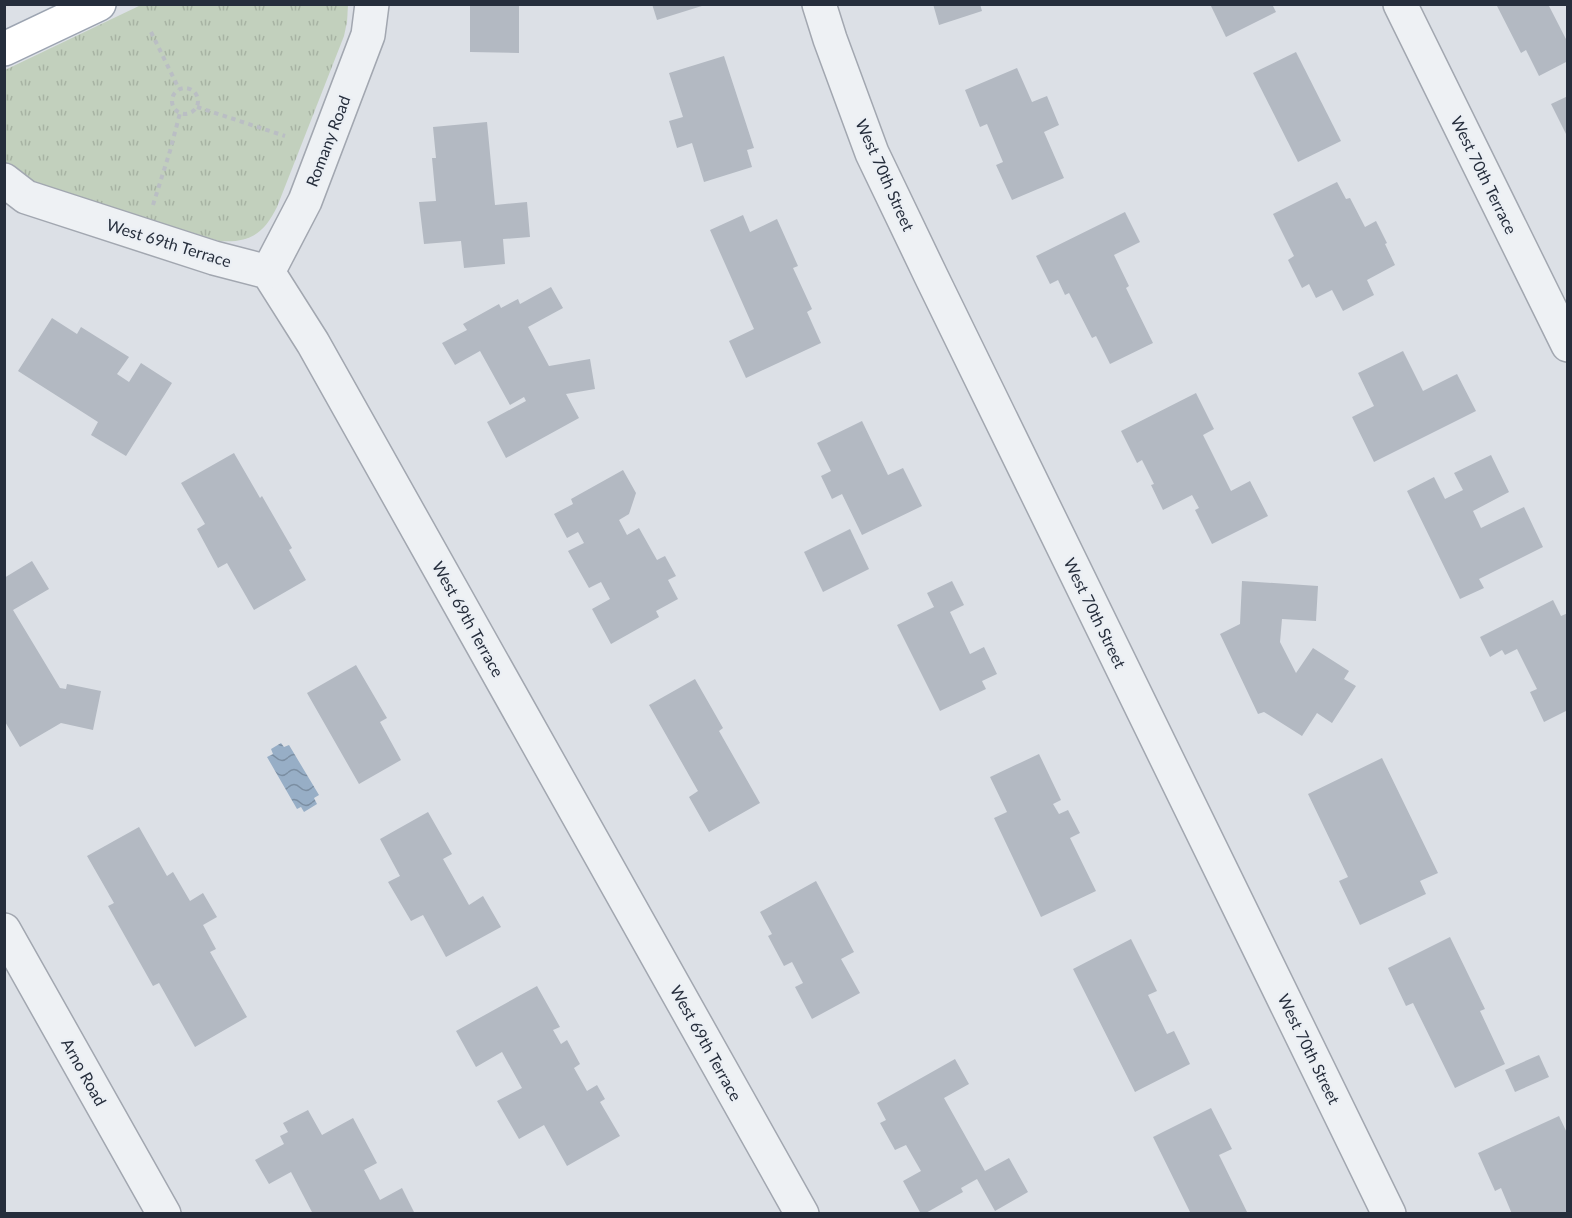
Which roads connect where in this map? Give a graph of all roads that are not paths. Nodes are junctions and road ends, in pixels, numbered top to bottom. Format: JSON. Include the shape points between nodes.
{"nodes":[{"id":1,"x":99,"y":4,"type":"edge"},
{"id":2,"x":372,"y":4,"type":"edge"},
{"id":3,"x":819,"y":4,"type":"edge"},
{"id":4,"x":1400,"y":4,"type":"edge"},
{"id":5,"x":4,"y":49,"type":"edge"},
{"id":6,"x":4,"y":180,"type":"edge"},
{"id":7,"x":268,"y":272,"type":"junction"},
{"id":8,"x":1568,"y":345,"type":"edge"},
{"id":9,"x":4,"y":930,"type":"edge"},
{"id":10,"x":164,"y":1214,"type":"edge"},
{"id":11,"x":802,"y":1214,"type":"edge"},
{"id":12,"x":1389,"y":1214,"type":"edge"}],
"edges":[{"from":1,"to":5,"type":"main road"},
{"from":2,"to":7,"type":"street","name":"Romany Road","via":[[368,35],[305,201]]},
{"from":3,"to":12,"type":"street","name":"West 70th Street","via":[[872,153]]},
{"from":4,"to":8,"type":"street","name":"West 70th Terrace"},
{"from":6,"to":7,"type":"street","name":"West 69th Terrace","via":[[26,197]]},
{"from":7,"to":11,"type":"street","name":"West 69th Terrace","via":[[313,343]]},
{"from":9,"to":10,"type":"street","name":"Arno Road"}]}
